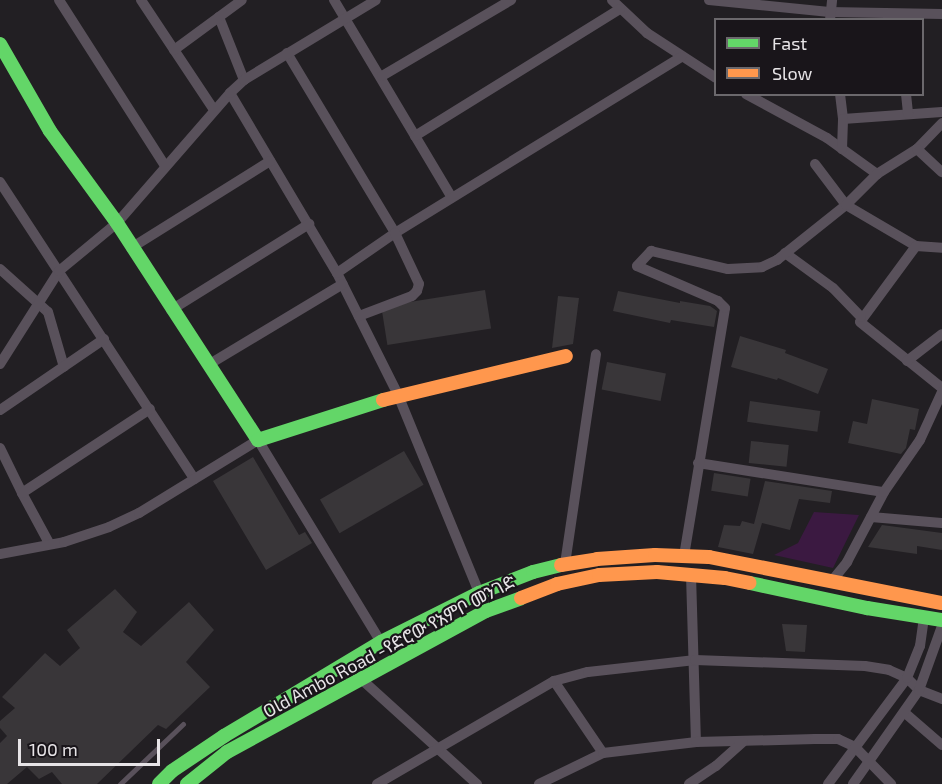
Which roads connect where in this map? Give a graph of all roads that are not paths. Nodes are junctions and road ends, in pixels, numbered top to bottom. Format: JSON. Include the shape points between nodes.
{"nodes":[{"id":1,"x":59,"y":0,"type":"edge"},
{"id":2,"x":141,"y":0,"type":"edge"},
{"id":3,"x":242,"y":0,"type":"edge"},
{"id":4,"x":334,"y":0,"type":"edge"},
{"id":5,"x":376,"y":0,"type":"edge"},
{"id":6,"x":512,"y":0,"type":"edge"},
{"id":7,"x":612,"y":0,"type":"edge"},
{"id":8,"x":709,"y":0,"type":"edge"},
{"id":9,"x":832,"y":0,"type":"edge"},
{"id":10,"x":749,"y":2,"type":"edge"},
{"id":11,"x":229,"y":4,"type":"edge"},
{"id":12,"x":620,"y":9,"type":"junction"},
{"id":13,"x":942,"y":14,"type":"edge"},
{"id":14,"x":829,"y":16,"type":"edge"},
{"id":15,"x":219,"y":17,"type":"junction"},
{"id":16,"x":901,"y":17,"type":"edge"},
{"id":17,"x":345,"y":19,"type":"junction"},
{"id":18,"x":0,"y":44,"type":"edge"},
{"id":19,"x":174,"y":50,"type":"junction"},
{"id":20,"x":287,"y":53,"type":"junction"},
{"id":21,"x":681,"y":57,"type":"junction"},
{"id":22,"x":382,"y":76,"type":"junction"},
{"id":23,"x":714,"y":77,"type":"edge"},
{"id":24,"x":244,"y":80,"type":"junction"},
{"id":25,"x":230,"y":93,"type":"junction"},
{"id":26,"x":749,"y":96,"type":"edge"},
{"id":27,"x":840,"y":96,"type":"edge"},
{"id":28,"x":906,"y":96,"type":"edge"},
{"id":29,"x":214,"y":110,"type":"junction"},
{"id":30,"x":942,"y":112,"type":"edge"},
{"id":31,"x":908,"y":114,"type":"junction"},
{"id":32,"x":843,"y":118,"type":"junction"},
{"id":33,"x":942,"y":123,"type":"edge"},
{"id":34,"x":415,"y":136,"type":"junction"},
{"id":35,"x":842,"y":149,"type":"junction"},
{"id":36,"x":917,"y":149,"type":"junction"},
{"id":37,"x":270,"y":161,"type":"junction"},
{"id":38,"x":815,"y":164,"type":"dead end"},
{"id":39,"x":165,"y":165,"type":"junction"},
{"id":40,"x":942,"y":172,"type":"edge"},
{"id":41,"x":877,"y":174,"type":"junction"},
{"id":42,"x":0,"y":182,"type":"edge"},
{"id":43,"x":452,"y":198,"type":"junction"},
{"id":44,"x":846,"y":205,"type":"junction"},
{"id":45,"x":117,"y":223,"type":"junction"},
{"id":46,"x":309,"y":224,"type":"junction"},
{"id":47,"x":395,"y":233,"type":"junction"},
{"id":48,"x":916,"y":246,"type":"junction"},
{"id":49,"x":131,"y":248,"type":"junction"},
{"id":50,"x":942,"y":248,"type":"edge"},
{"id":51,"x":785,"y":253,"type":"junction"},
{"id":52,"x":0,"y":269,"type":"edge"},
{"id":53,"x":59,"y":271,"type":"junction"},
{"id":54,"x":337,"y":273,"type":"junction"},
{"id":55,"x":343,"y":284,"type":"junction"},
{"id":56,"x":39,"y":302,"type":"junction"},
{"id":57,"x":171,"y":310,"type":"junction"},
{"id":58,"x":359,"y":316,"type":"junction"},
{"id":59,"x":861,"y":317,"type":"junction"},
{"id":60,"x":942,"y":334,"type":"edge"},
{"id":61,"x":104,"y":339,"type":"junction"},
{"id":62,"x":596,"y":354,"type":"dead end"},
{"id":63,"x":566,"y":357,"type":"dead end"},
{"id":64,"x":907,"y":361,"type":"junction"},
{"id":65,"x":0,"y":364,"type":"edge"},
{"id":66,"x":208,"y":365,"type":"junction"},
{"id":67,"x":64,"y":367,"type":"junction"},
{"id":68,"x":942,"y":390,"type":"edge"},
{"id":69,"x":398,"y":395,"type":"junction"},
{"id":70,"x":150,"y":409,"type":"junction"},
{"id":71,"x":0,"y":410,"type":"edge"},
{"id":72,"x":258,"y":440,"type":"junction"},
{"id":73,"x":0,"y":448,"type":"edge"},
{"id":74,"x":698,"y":463,"type":"junction"},
{"id":75,"x":194,"y":479,"type":"junction"},
{"id":76,"x":22,"y":492,"type":"junction"},
{"id":77,"x":884,"y":492,"type":"junction"},
{"id":78,"x":871,"y":517,"type":"junction"},
{"id":79,"x":942,"y":523,"type":"edge"},
{"id":80,"x":49,"y":543,"type":"junction"},
{"id":81,"x":0,"y":554,"type":"edge"},
{"id":82,"x":684,"y":556,"type":"junction"},
{"id":83,"x":565,"y":564,"type":"junction"},
{"id":84,"x":691,"y":575,"type":"junction"},
{"id":85,"x":831,"y":582,"type":"junction"},
{"id":86,"x":479,"y":593,"type":"junction"},
{"id":87,"x":942,"y":603,"type":"edge"},
{"id":88,"x":486,"y":611,"type":"junction"},
{"id":89,"x":924,"y":617,"type":"junction"},
{"id":90,"x":942,"y":620,"type":"edge"},
{"id":91,"x":942,"y":627,"type":"edge"},
{"id":92,"x":381,"y":642,"type":"junction"},
{"id":93,"x":695,"y":660,"type":"junction"},
{"id":94,"x":360,"y":678,"type":"junction"},
{"id":95,"x":907,"y":678,"type":"junction"},
{"id":96,"x":554,"y":681,"type":"junction"},
{"id":97,"x":920,"y":690,"type":"junction"},
{"id":98,"x":942,"y":699,"type":"edge"},
{"id":99,"x":905,"y":713,"type":"junction"},
{"id":100,"x":183,"y":724,"type":"dead end"},
{"id":101,"x":696,"y":742,"type":"junction"},
{"id":102,"x":743,"y":742,"type":"junction"},
{"id":103,"x":942,"y":745,"type":"edge"},
{"id":104,"x":855,"y":747,"type":"junction"},
{"id":105,"x":438,"y":749,"type":"junction"},
{"id":106,"x":603,"y":753,"type":"junction"},
{"id":107,"x":868,"y":762,"type":"junction"},
{"id":108,"x":120,"y":784,"type":"edge"},
{"id":109,"x":159,"y":784,"type":"edge"},
{"id":110,"x":187,"y":784,"type":"edge"},
{"id":111,"x":377,"y":784,"type":"edge"},
{"id":112,"x":477,"y":784,"type":"edge"},
{"id":113,"x":539,"y":784,"type":"edge"},
{"id":114,"x":689,"y":784,"type":"edge"},
{"id":115,"x":828,"y":784,"type":"edge"},
{"id":116,"x":853,"y":784,"type":"edge"},
{"id":117,"x":891,"y":784,"type":"edge"}],
"edges":[{"from":1,"to":39,"type":"street"},
{"from":2,"to":19,"type":"street"},
{"from":3,"to":11,"type":"street"},
{"from":4,"to":17,"type":"street"},
{"from":5,"to":17,"type":"street"},
{"from":6,"to":22,"type":"street"},
{"from":7,"to":12,"type":"street"},
{"from":8,"to":10,"type":"street"},
{"from":9,"to":14,"type":"street"},
{"from":10,"to":14,"type":"street"},
{"from":11,"to":15,"type":"street"},
{"from":12,"to":21,"type":"street"},
{"from":12,"to":34,"type":"street"},
{"from":13,"to":16,"type":"street"},
{"from":14,"to":16,"type":"street"},
{"from":15,"to":19,"type":"street"},
{"from":15,"to":24,"type":"street"},
{"from":17,"to":20,"type":"street"},
{"from":17,"to":22,"type":"street"},
{"from":18,"to":45,"type":"main road","via":[[50,131]]},
{"from":19,"to":29,"type":"street"},
{"from":20,"to":24,"type":"street"},
{"from":20,"to":47,"type":"street"},
{"from":21,"to":23,"type":"street"},
{"from":21,"to":43,"type":"street"},
{"from":22,"to":34,"type":"street"},
{"from":24,"to":25,"type":"street"},
{"from":25,"to":29,"type":"street"},
{"from":25,"to":37,"type":"street"},
{"from":26,"to":35,"type":"street"},
{"from":27,"to":32,"type":"street"},
{"from":28,"to":31,"type":"street"},
{"from":29,"to":39,"type":"street"},
{"from":30,"to":31,"type":"street"},
{"from":31,"to":32,"type":"street"},
{"from":32,"to":35,"type":"street"},
{"from":33,"to":36,"type":"street"},
{"from":34,"to":43,"type":"street"},
{"from":35,"to":41,"type":"street"},
{"from":36,"to":40,"type":"street"},
{"from":36,"to":41,"type":"street"},
{"from":37,"to":46,"type":"street"},
{"from":37,"to":49,"type":"street"},
{"from":38,"to":44,"type":"street"},
{"from":39,"to":45,"type":"street"},
{"from":41,"to":44,"type":"street"},
{"from":42,"to":53,"type":"street"},
{"from":43,"to":47,"type":"street"},
{"from":44,"to":48,"type":"street"},
{"from":44,"to":51,"type":"street"},
{"from":45,"to":49,"type":"main road"},
{"from":45,"to":53,"type":"street"},
{"from":46,"to":54,"type":"street"},
{"from":46,"to":57,"type":"street"},
{"from":47,"to":54,"type":"street"},
{"from":47,"to":58,"type":"street","via":[[419,284],[417,291]]},
{"from":48,"to":50,"type":"street"},
{"from":48,"to":59,"type":"street"},
{"from":49,"to":57,"type":"main road"},
{"from":51,"to":59,"type":"street","via":[[833,288]]},
{"from":51,"to":74,"type":"street","via":[[762,267],[737,270],[651,252],[636,266],[718,301],[725,308]]},
{"from":52,"to":56,"type":"street"},
{"from":53,"to":56,"type":"street"},
{"from":53,"to":61,"type":"street"},
{"from":54,"to":55,"type":"street"},
{"from":55,"to":58,"type":"street"},
{"from":55,"to":66,"type":"street"},
{"from":56,"to":65,"type":"street"},
{"from":56,"to":67,"type":"street","via":[[55,328]]},
{"from":57,"to":66,"type":"main road"},
{"from":58,"to":69,"type":"street"},
{"from":59,"to":64,"type":"street","via":[[862,326]]},
{"from":60,"to":64,"type":"street"},
{"from":61,"to":67,"type":"street"},
{"from":61,"to":70,"type":"street"},
{"from":62,"to":83,"type":"street"},
{"from":63,"to":69,"type":"main road"},
{"from":64,"to":68,"type":"street"},
{"from":66,"to":72,"type":"main road"},
{"from":67,"to":71,"type":"street"},
{"from":68,"to":77,"type":"street","via":[[920,440]]},
{"from":69,"to":72,"type":"main road"},
{"from":69,"to":86,"type":"street"},
{"from":70,"to":75,"type":"street"},
{"from":70,"to":76,"type":"street"},
{"from":72,"to":75,"type":"street"},
{"from":72,"to":92,"type":"street"},
{"from":73,"to":76,"type":"street"},
{"from":74,"to":77,"type":"street"},
{"from":74,"to":82,"type":"street"},
{"from":75,"to":80,"type":"street","via":[[109,527]]},
{"from":76,"to":80,"type":"street"},
{"from":77,"to":78,"type":"street"},
{"from":78,"to":79,"type":"street"},
{"from":78,"to":85,"type":"street","via":[[847,562]]},
{"from":80,"to":81,"type":"street"},
{"from":82,"to":83,"type":"main road","name":"Old Ambo Road -የድሮው የአምቦ መንገድ","via":[[608,558]]},
{"from":82,"to":85,"type":"main road","name":"Old Ambo Road -የድሮው የአምቦ መንገድ","via":[[709,557]]},
{"from":83,"to":86,"type":"main road","name":"Old Ambo Road -የድሮው የአምቦ መንገድ"},
{"from":84,"to":88,"type":"main road","name":"Old Ambo Road -የድሮው የአምቦ መንገድ","via":[[599,575],[535,591]]},
{"from":84,"to":89,"type":"main road","name":"Old Ambo Road -የድሮው የአምቦ መንገድ","via":[[725,578]]},
{"from":84,"to":93,"type":"street"},
{"from":85,"to":87,"type":"main road","name":"Old Ambo Road -የድሮው የአምቦ መንገድ"},
{"from":86,"to":88,"type":"street"},
{"from":86,"to":92,"type":"main road","name":"Old Ambo Road -የድሮው የአምቦ መንገድ"},
{"from":88,"to":94,"type":"main road","name":"Old Ambo Road -የድሮው የአምቦ መንገድ"},
{"from":89,"to":90,"type":"main road","name":"Old Ambo Road -የድሮው የአምቦ መንገድ"},
{"from":89,"to":95,"type":"street","via":[[920,646]]},
{"from":91,"to":97,"type":"street"},
{"from":92,"to":109,"type":"main road","name":"Old Ambo Road -የድሮው የአምቦ መንገድ","via":[[224,736]]},
{"from":93,"to":95,"type":"street","via":[[865,666]]},
{"from":93,"to":96,"type":"street","via":[[588,672]]},
{"from":93,"to":101,"type":"street"},
{"from":94,"to":105,"type":"street"},
{"from":94,"to":110,"type":"main road","name":"Old Ambo Road -የድሮው የአምቦ መንገድ","via":[[227,752]]},
{"from":95,"to":97,"type":"street"},
{"from":95,"to":104,"type":"street"},
{"from":96,"to":105,"type":"street"},
{"from":96,"to":106,"type":"street"},
{"from":97,"to":98,"type":"street"},
{"from":97,"to":99,"type":"street"},
{"from":99,"to":103,"type":"street"},
{"from":99,"to":107,"type":"street"},
{"from":100,"to":108,"type":"lane"},
{"from":101,"to":102,"type":"street"},
{"from":101,"to":106,"type":"street"},
{"from":102,"to":104,"type":"street","via":[[838,739]]},
{"from":102,"to":114,"type":"street"},
{"from":104,"to":107,"type":"street"},
{"from":104,"to":115,"type":"street"},
{"from":105,"to":111,"type":"street"},
{"from":105,"to":112,"type":"street"},
{"from":106,"to":113,"type":"street"},
{"from":107,"to":116,"type":"street"},
{"from":107,"to":117,"type":"street"}]}
